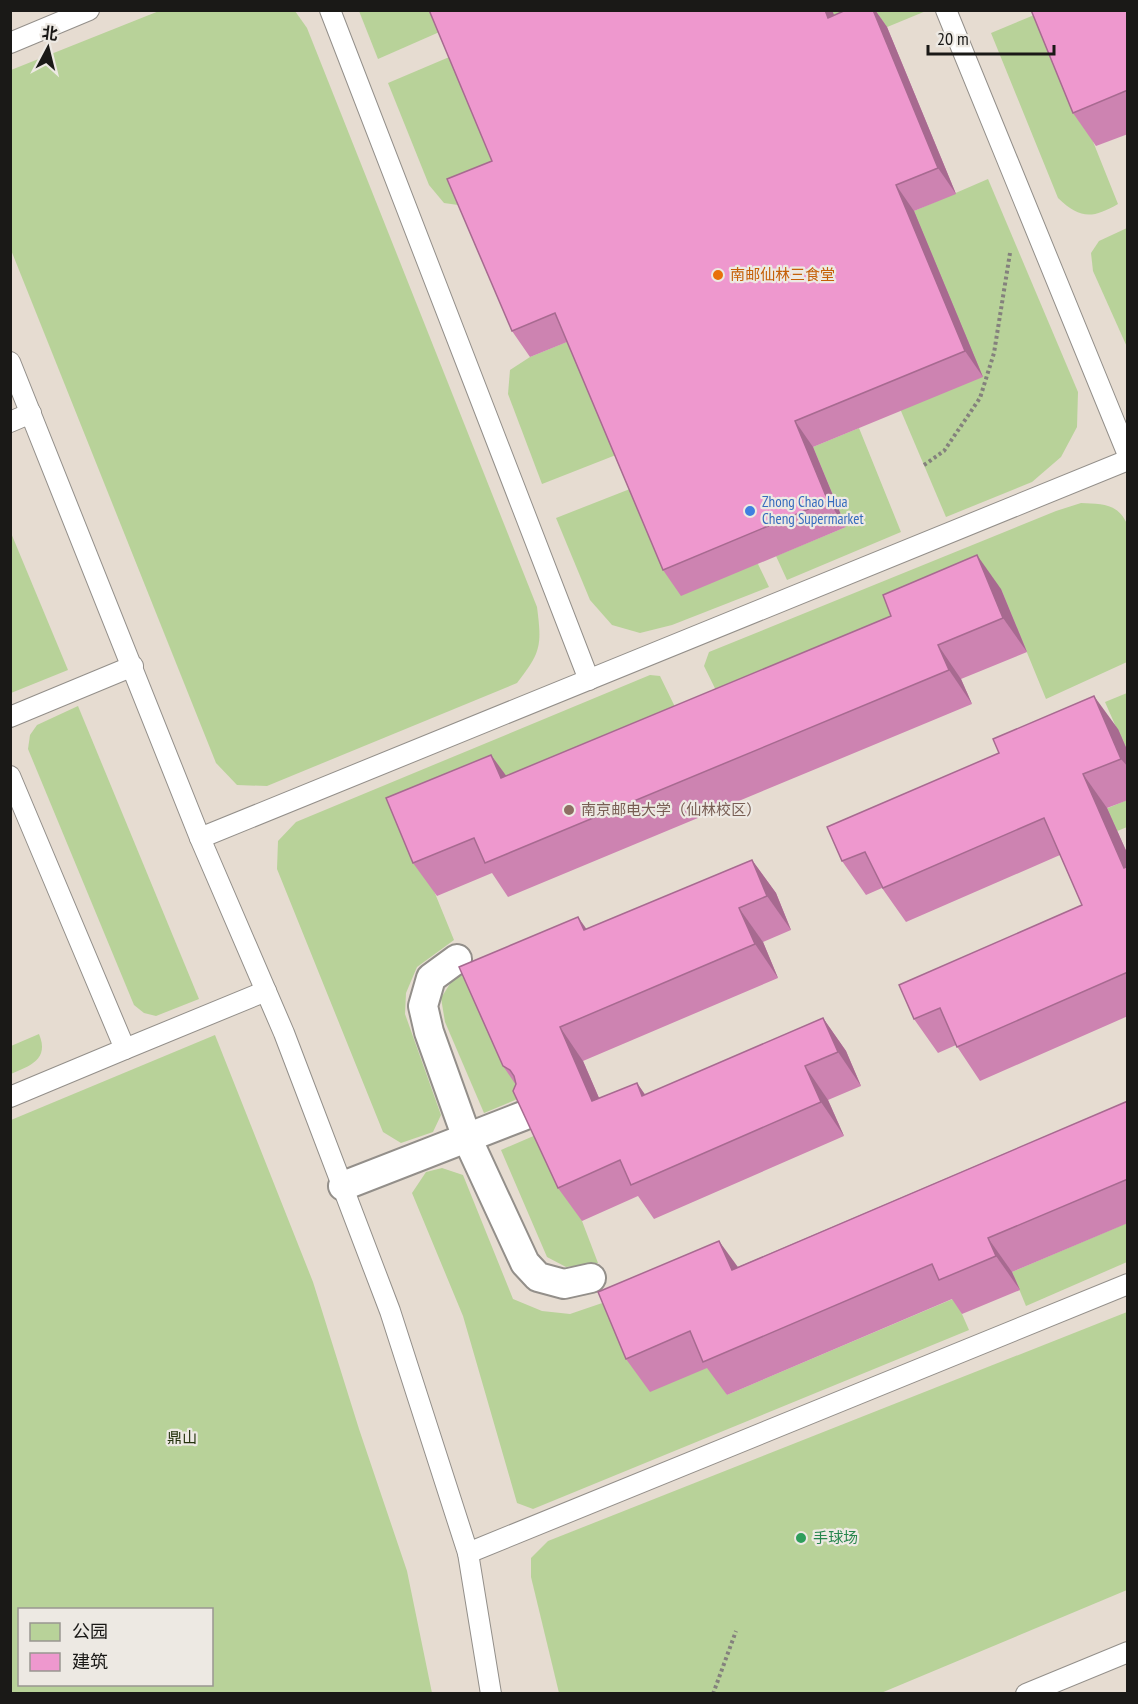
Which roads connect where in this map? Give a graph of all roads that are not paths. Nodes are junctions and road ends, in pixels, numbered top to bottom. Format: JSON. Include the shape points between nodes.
{"nodes":[{"id":1,"x":89,"y":10,"type":"edge"},
{"id":2,"x":330,"y":10,"type":"edge"},
{"id":3,"x":946,"y":10,"type":"edge"},
{"id":4,"x":10,"y":43,"type":"edge"},
{"id":5,"x":10,"y":362,"type":"edge"},
{"id":6,"x":31,"y":413,"type":"junction"},
{"id":7,"x":10,"y":422,"type":"edge"},
{"id":8,"x":1128,"y":455,"type":"edge"},
{"id":9,"x":1128,"y":460,"type":"edge"},
{"id":10,"x":133,"y":666,"type":"junction"},
{"id":11,"x":589,"y":680,"type":"junction"},
{"id":12,"x":10,"y":717,"type":"edge"},
{"id":13,"x":10,"y":776,"type":"edge"},
{"id":14,"x":200,"y":838,"type":"junction"},
{"id":15,"x":457,"y":959,"type":"dead end"},
{"id":16,"x":266,"y":991,"type":"junction"},
{"id":17,"x":125,"y":1049,"type":"junction"},
{"id":18,"x":10,"y":1097,"type":"edge"},
{"id":19,"x":523,"y":1116,"type":"edge"},
{"id":20,"x":467,"y":1138,"type":"junction"},
{"id":21,"x":343,"y":1186,"type":"junction"},
{"id":22,"x":591,"y":1278,"type":"dead end"},
{"id":23,"x":1128,"y":1284,"type":"edge"},
{"id":24,"x":468,"y":1553,"type":"junction"},
{"id":25,"x":1128,"y":1652,"type":"edge"},
{"id":26,"x":491,"y":1694,"type":"edge"},
{"id":27,"x":1026,"y":1694,"type":"edge"}],
"edges":[{"from":1,"to":4,"type":"lane"},
{"from":2,"to":11,"type":"lane"},
{"from":3,"to":8,"type":"lane"},
{"from":5,"to":6,"type":"lane"},
{"from":6,"to":7,"type":"lane"},
{"from":6,"to":10,"type":"lane"},
{"from":9,"to":11,"type":"lane"},
{"from":10,"to":12,"type":"lane"},
{"from":10,"to":14,"type":"lane"},
{"from":11,"to":14,"type":"lane"},
{"from":13,"to":17,"type":"lane"},
{"from":14,"to":16,"type":"lane"},
{"from":15,"to":20,"type":"street","via":[[431,978],[423,1006]]},
{"from":16,"to":17,"type":"lane"},
{"from":16,"to":21,"type":"lane"},
{"from":17,"to":18,"type":"lane"},
{"from":19,"to":20,"type":"street"},
{"from":20,"to":21,"type":"street"},
{"from":20,"to":22,"type":"street","via":[[525,1263],[538,1277],[564,1284]]},
{"from":21,"to":24,"type":"lane","via":[[390,1311]]},
{"from":23,"to":24,"type":"lane"},
{"from":24,"to":26,"type":"lane"},
{"from":25,"to":27,"type":"lane"}]}
